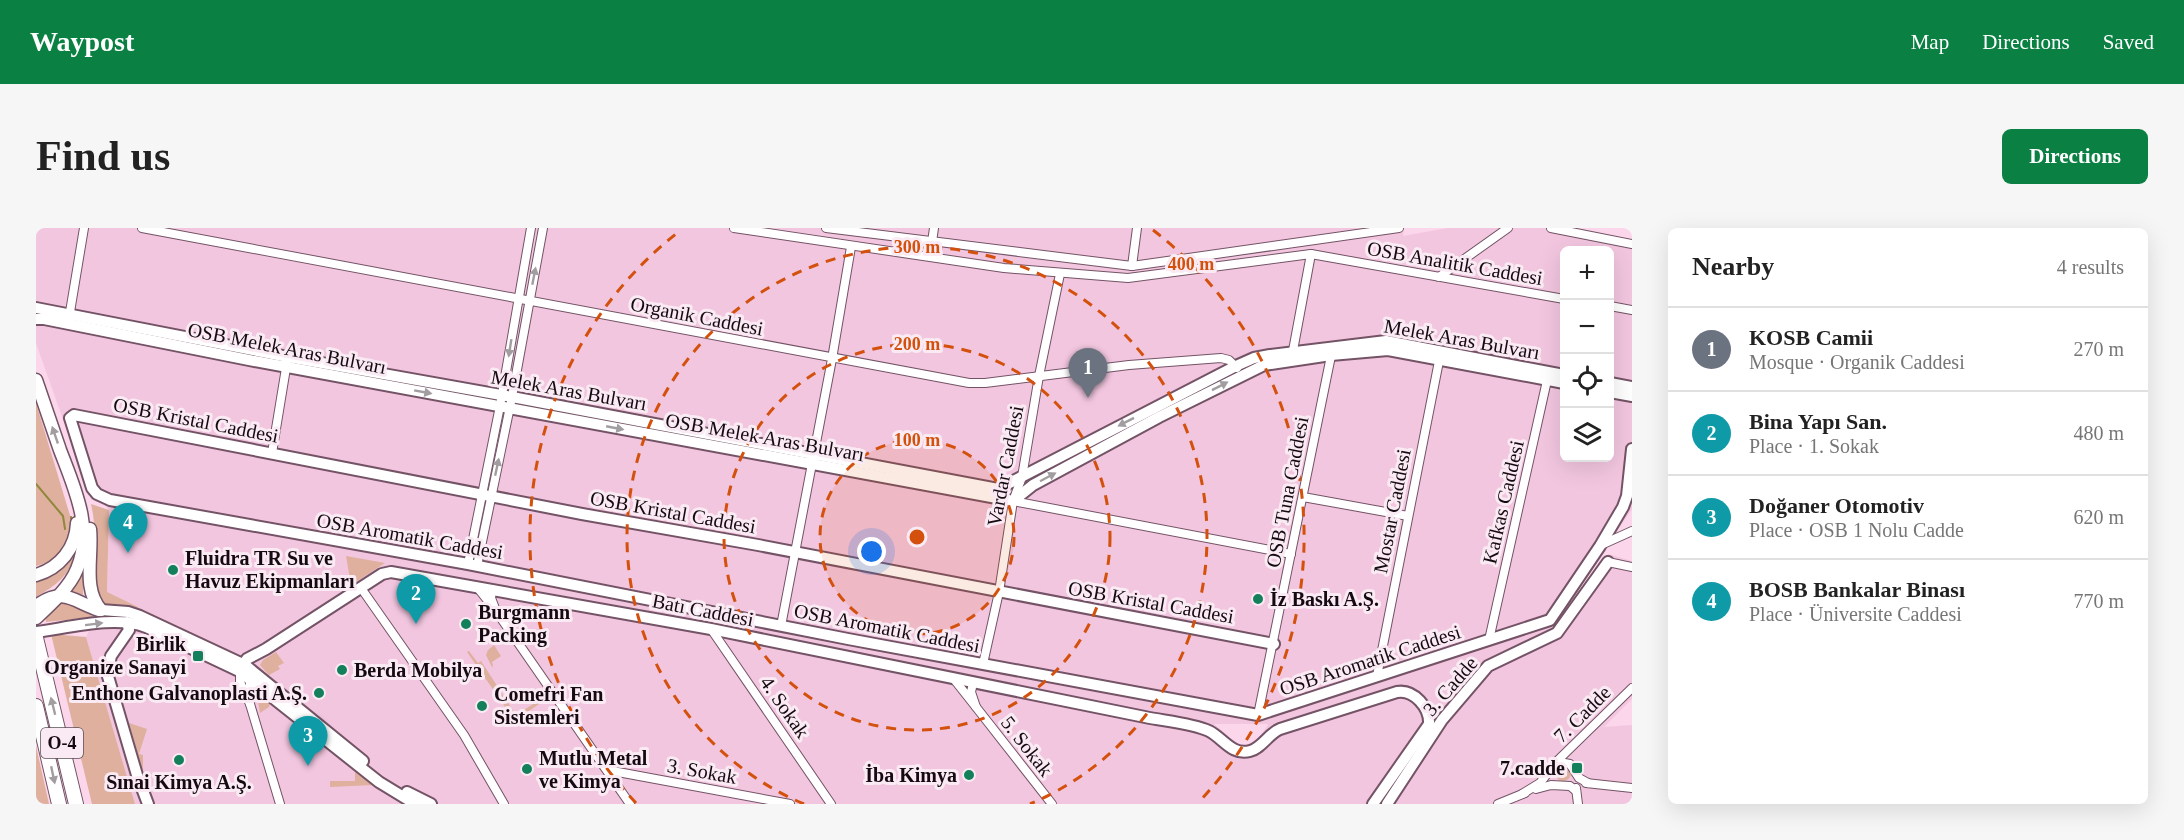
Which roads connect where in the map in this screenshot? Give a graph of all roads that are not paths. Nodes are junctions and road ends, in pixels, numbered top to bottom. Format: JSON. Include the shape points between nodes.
{"nodes":[{"id":1,"x":84,"y":228,"type":"edge"},
{"id":2,"x":142,"y":228,"type":"edge"},
{"id":3,"x":531,"y":228,"type":"edge"},
{"id":4,"x":543,"y":228,"type":"edge"},
{"id":5,"x":734,"y":228,"type":"edge"},
{"id":6,"x":826,"y":228,"type":"edge"},
{"id":7,"x":934,"y":228,"type":"edge"},
{"id":8,"x":1137,"y":228,"type":"edge"},
{"id":9,"x":1399,"y":228,"type":"edge"},
{"id":10,"x":1508,"y":228,"type":"edge"},
{"id":11,"x":1551,"y":228,"type":"edge"},
{"id":12,"x":933,"y":242,"type":"junction"},
{"id":13,"x":1632,"y":244,"type":"edge"},
{"id":14,"x":851,"y":247,"type":"junction"},
{"id":15,"x":1311,"y":254,"type":"junction"},
{"id":16,"x":1132,"y":266,"type":"junction"},
{"id":17,"x":1060,"y":274,"type":"junction"},
{"id":18,"x":1439,"y":277,"type":"junction"},
{"id":19,"x":1560,"y":298,"type":"edge"},
{"id":20,"x":518,"y":299,"type":"junction"},
{"id":21,"x":530,"y":301,"type":"junction"},
{"id":22,"x":1614,"y":307,"type":"edge"},
{"id":23,"x":36,"y":308,"type":"edge"},
{"id":24,"x":1632,"y":310,"type":"edge"},
{"id":25,"x":36,"y":319,"type":"edge"},
{"id":26,"x":69,"y":319,"type":"junction"},
{"id":27,"x":1332,"y":350,"type":"junction"},
{"id":28,"x":1292,"y":355,"type":"junction"},
{"id":29,"x":1440,"y":356,"type":"junction"},
{"id":30,"x":832,"y":359,"type":"junction"},
{"id":31,"x":287,"y":362,"type":"junction"},
{"id":32,"x":1238,"y":371,"type":"junction"},
{"id":33,"x":1560,"y":375,"type":"edge"},
{"id":34,"x":1039,"y":376,"type":"junction"},
{"id":35,"x":1548,"y":376,"type":"junction"},
{"id":36,"x":36,"y":381,"type":"edge"},
{"id":37,"x":1560,"y":381,"type":"edge"},
{"id":38,"x":1614,"y":384,"type":"edge"},
{"id":39,"x":1632,"y":387,"type":"edge"},
{"id":40,"x":1614,"y":393,"type":"edge"},
{"id":41,"x":1632,"y":396,"type":"edge"},
{"id":42,"x":506,"y":402,"type":"junction"},
{"id":43,"x":1159,"y":411,"type":"junction"},
{"id":44,"x":69,"y":420,"type":"joint"},
{"id":45,"x":1632,"y":449,"type":"edge"},
{"id":46,"x":272,"y":453,"type":"junction"},
{"id":47,"x":814,"y":459,"type":"junction"},
{"id":48,"x":1022,"y":477,"type":"junction"},
{"id":49,"x":75,"y":489,"type":"junction"},
{"id":50,"x":487,"y":495,"type":"junction"},
{"id":51,"x":1302,"y":496,"type":"junction"},
{"id":52,"x":1013,"y":501,"type":"junction"},
{"id":53,"x":1408,"y":516,"type":"junction"},
{"id":54,"x":1632,"y":531,"type":"edge"},
{"id":55,"x":1600,"y":546,"type":"junction"},
{"id":56,"x":399,"y":552,"type":"junction"},
{"id":57,"x":796,"y":552,"type":"junction"},
{"id":58,"x":1292,"y":554,"type":"junction"},
{"id":59,"x":1608,"y":562,"type":"joint"},
{"id":60,"x":473,"y":565,"type":"junction"},
{"id":61,"x":1632,"y":567,"type":"edge"},
{"id":62,"x":395,"y":573,"type":"junction"},
{"id":63,"x":36,"y":575,"type":"edge"},
{"id":64,"x":477,"y":587,"type":"junction"},
{"id":65,"x":361,"y":588,"type":"junction"},
{"id":66,"x":492,"y":590,"type":"junction"},
{"id":67,"x":999,"y":592,"type":"junction"},
{"id":68,"x":56,"y":597,"type":"junction"},
{"id":69,"x":36,"y":606,"type":"edge"},
{"id":70,"x":101,"y":610,"type":"junction"},
{"id":71,"x":496,"y":611,"type":"junction"},
{"id":72,"x":36,"y":618,"type":"edge"},
{"id":73,"x":143,"y":621,"type":"junction"},
{"id":74,"x":127,"y":622,"type":"junction"},
{"id":75,"x":781,"y":626,"type":"junction"},
{"id":76,"x":711,"y":629,"type":"junction"},
{"id":77,"x":36,"y":632,"type":"edge"},
{"id":78,"x":36,"y":638,"type":"edge"},
{"id":79,"x":124,"y":640,"type":"junction"},
{"id":80,"x":1489,"y":640,"type":"junction"},
{"id":81,"x":1274,"y":644,"type":"junction"},
{"id":82,"x":983,"y":664,"type":"junction"},
{"id":83,"x":245,"y":671,"type":"junction"},
{"id":84,"x":1377,"y":676,"type":"junction"},
{"id":85,"x":953,"y":678,"type":"junction"},
{"id":86,"x":973,"y":683,"type":"junction"},
{"id":87,"x":1632,"y":688,"type":"edge"},
{"id":88,"x":250,"y":704,"type":"junction"},
{"id":89,"x":36,"y":706,"type":"edge"},
{"id":90,"x":976,"y":707,"type":"junction"},
{"id":91,"x":1258,"y":715,"type":"junction"},
{"id":92,"x":1579,"y":740,"type":"junction"},
{"id":93,"x":1554,"y":765,"type":"junction"},
{"id":94,"x":1573,"y":769,"type":"junction"},
{"id":95,"x":607,"y":770,"type":"junction"},
{"id":96,"x":1588,"y":783,"type":"junction"},
{"id":97,"x":1562,"y":785,"type":"junction"},
{"id":98,"x":1576,"y":787,"type":"junction"},
{"id":99,"x":1632,"y":788,"type":"edge"},
{"id":100,"x":1522,"y":794,"type":"junction"},
{"id":101,"x":59,"y":804,"type":"edge"},
{"id":102,"x":76,"y":804,"type":"edge"},
{"id":103,"x":148,"y":804,"type":"edge"},
{"id":104,"x":280,"y":804,"type":"edge"},
{"id":105,"x":415,"y":804,"type":"edge"},
{"id":106,"x":431,"y":804,"type":"edge"},
{"id":107,"x":504,"y":804,"type":"edge"},
{"id":108,"x":630,"y":804,"type":"edge"},
{"id":109,"x":790,"y":804,"type":"edge"},
{"id":110,"x":831,"y":804,"type":"edge"},
{"id":111,"x":1052,"y":804,"type":"edge"},
{"id":112,"x":1373,"y":804,"type":"edge"},
{"id":113,"x":1387,"y":804,"type":"edge"},
{"id":114,"x":1498,"y":804,"type":"edge"},
{"id":115,"x":1578,"y":804,"type":"edge"}],
"edges":[{"from":1,"to":26,"type":"street"},
{"from":2,"to":20,"type":"street","name":"Organik Caddesi"},
{"from":3,"to":20,"type":"street"},
{"from":21,"to":4,"type":"street","one_way":true},
{"from":5,"to":14,"type":"street","name":"OSB Analitik Caddesi"},
{"from":6,"to":12,"type":"street"},
{"from":7,"to":12,"type":"street"},
{"from":8,"to":16,"type":"street"},
{"from":9,"to":16,"type":"street"},
{"from":10,"to":18,"type":"street"},
{"from":11,"to":13,"type":"street"},
{"from":12,"to":16,"type":"street"},
{"from":14,"to":17,"type":"street","name":"OSB Analitik Caddesi"},
{"from":14,"to":30,"type":"street"},
{"from":15,"to":17,"type":"street","name":"OSB Analitik Caddesi","via":[[1128,278]]},
{"from":15,"to":18,"type":"street","name":"OSB Analitik Caddesi"},
{"from":15,"to":28,"type":"street"},
{"from":17,"to":34,"type":"street","name":"Vardar Caddesi"},
{"from":18,"to":19,"type":"street","name":"OSB Analitik Caddesi"},
{"from":20,"to":21,"type":"street","name":"Organik Caddesi"},
{"from":20,"to":42,"type":"street","one_way":true},
{"from":21,"to":30,"type":"street","name":"Organik Caddesi"},
{"from":21,"to":42,"type":"street"},
{"from":22,"to":24,"type":"street"},
{"from":23,"to":26,"type":"street"},
{"from":25,"to":26,"type":"street","name":"OSB Melek Aras Bulvarı"},
{"from":26,"to":31,"type":"street","name":"OSB Melek Aras Bulvarı"},
{"from":27,"to":28,"type":"street"},
{"from":27,"to":29,"type":"street","via":[[1389,350]]},
{"from":27,"to":51,"type":"street","name":"OSB Tuna Caddesi"},
{"from":28,"to":32,"type":"street"},
{"from":29,"to":35,"type":"street"},
{"from":29,"to":53,"type":"street","name":"Mostar Caddesi"},
{"from":30,"to":34,"type":"street","name":"Organik Caddesi","via":[[969,383]]},
{"from":30,"to":47,"type":"street"},
{"from":31,"to":42,"type":"street","name":"OSB Melek Aras Bulvarı"},
{"from":31,"to":46,"type":"street"},
{"from":32,"to":34,"type":"street","name":"Organik Caddesi","via":[[1229,360],[1221,358]]},
{"from":32,"to":43,"type":"street"},
{"from":33,"to":35,"type":"street","name":"Melek Aras Bulvarı"},
{"from":34,"to":48,"type":"street","name":"Vardar Caddesi"},
{"from":35,"to":37,"type":"street"},
{"from":35,"to":80,"type":"street","name":"Kafkas Caddesi"},
{"from":49,"to":36,"type":"main road","one_way":true},
{"from":38,"to":39,"type":"street"},
{"from":40,"to":41,"type":"street"},
{"from":42,"to":47,"type":"street","name":"OSB Melek Aras Bulvarı"},
{"from":42,"to":50,"type":"street"},
{"from":43,"to":48,"type":"street","one_way":true},
{"from":52,"to":43,"type":"street","one_way":true,"via":[[1033,485]]},
{"from":44,"to":46,"type":"street","name":"OSB Kristal Caddesi","via":[[75,415]]},
{"from":44,"to":56,"type":"street","name":"OSB Aromatik Caddesi","via":[[92,488],[104,498]]},
{"from":45,"to":55,"type":"street","name":"OSB Aromatik Caddesi","via":[[1627,496]]},
{"from":46,"to":50,"type":"street","name":"OSB Kristal Caddesi"},
{"from":47,"to":48,"type":"street","via":[[998,489]]},
{"from":47,"to":52,"type":"street","name":"OSB Melek Aras Bulvarı"},
{"from":47,"to":57,"type":"street"},
{"from":48,"to":52,"type":"street","name":"Vardar Caddesi"},
{"from":49,"to":63,"type":"main road","via":[[75,540],[60,562]]},
{"from":49,"to":68,"type":"main road","via":[[83,519],[82,549],[77,570]]},
{"from":49,"to":70,"type":"main road","via":[[87,514],[91,594]]},
{"from":50,"to":57,"type":"street","name":"OSB Kristal Caddesi"},
{"from":50,"to":60,"type":"street"},
{"from":51,"to":53,"type":"street"},
{"from":51,"to":58,"type":"street","name":"OSB Tuna Caddesi"},
{"from":52,"to":58,"type":"street"},
{"from":52,"to":67,"type":"street","name":"Vardar Caddesi"},
{"from":53,"to":84,"type":"street","name":"Mostar Caddesi"},
{"from":54,"to":55,"type":"street"},
{"from":55,"to":80,"type":"street","name":"OSB Aromatik Caddesi","via":[[1550,620]]},
{"from":56,"to":60,"type":"street","name":"OSB Aromatik Caddesi"},
{"from":56,"to":62,"type":"street"},
{"from":57,"to":67,"type":"street","name":"OSB Kristal Caddesi"},
{"from":57,"to":75,"type":"street"},
{"from":58,"to":81,"type":"street","name":"OSB Tuna Caddesi"},
{"from":59,"to":61,"type":"street"},
{"from":59,"to":113,"type":"street","name":"3. Cadde","via":[[1557,633],[1488,666],[1442,720]]},
{"from":60,"to":75,"type":"street","name":"OSB Aromatik Caddesi"},
{"from":62,"to":64,"type":"street","name":"Batı Caddesi"},
{"from":62,"to":65,"type":"street","via":[[382,574]]},
{"from":64,"to":66,"type":"street","name":"Batı Caddesi"},
{"from":64,"to":71,"type":"street"},
{"from":65,"to":83,"type":"street","via":[[266,649]]},
{"from":65,"to":107,"type":"street","via":[[464,735]]},
{"from":66,"to":71,"type":"street"},
{"from":66,"to":76,"type":"street","name":"Batı Caddesi"},
{"from":67,"to":81,"type":"street","name":"OSB Kristal Caddesi"},
{"from":67,"to":82,"type":"street","name":"Vardar Caddesi"},
{"from":68,"to":69,"type":"main road"},
{"from":68,"to":70,"type":"main road","via":[[81,600]]},
{"from":68,"to":72,"type":"main road"},
{"from":70,"to":73,"type":"street","via":[[128,612]]},
{"from":71,"to":95,"type":"street"},
{"from":73,"to":74,"type":"street"},
{"from":73,"to":79,"type":"street"},
{"from":73,"to":83,"type":"street"},
{"from":77,"to":74,"type":"street","one_way":true},
{"from":74,"to":79,"type":"street","via":[[129,630]]},
{"from":75,"to":82,"type":"street","name":"OSB Aromatik Caddesi"},
{"from":76,"to":85,"type":"street","name":"Batı Caddesi"},
{"from":76,"to":110,"type":"street","name":"4. Sokak"},
{"from":102,"to":78,"type":"highway","number":"O-4","one_way":true},
{"from":79,"to":103,"type":"street","via":[[109,660],[107,672]]},
{"from":80,"to":84,"type":"street","name":"OSB Aromatik Caddesi"},
{"from":81,"to":91,"type":"street","name":"OSB Tuna Caddesi"},
{"from":82,"to":91,"type":"street","name":"OSB Aromatik Caddesi"},
{"from":83,"to":88,"type":"street"},
{"from":83,"to":88,"type":"street","via":[[240,682]]},
{"from":83,"to":105,"type":"street","via":[[379,782]]},
{"from":83,"to":106,"type":"street","via":[[382,776]]},
{"from":84,"to":91,"type":"street","name":"OSB Aromatik Caddesi"},
{"from":85,"to":86,"type":"street","name":"Batı Caddesi"},
{"from":85,"to":90,"type":"street","name":"5. Sokak"},
{"from":86,"to":90,"type":"street","name":"5. Sokak","via":[[971,692]]},
{"from":86,"to":112,"type":"street","name":"Batı Caddesi","via":[[1206,730],[1242,752],[1255,749],[1280,729],[1406,692],[1429,715],[1428,727]]},
{"from":87,"to":92,"type":"street","name":"7. Cadde"},
{"from":88,"to":104,"type":"street"},
{"from":89,"to":101,"type":"highway","number":"O-4","one_way":true},
{"from":90,"to":111,"type":"street","name":"5. Sokak"},
{"from":92,"to":93,"type":"street","name":"7. Cadde"},
{"from":92,"to":94,"type":"street","via":[[1572,752]]},
{"from":93,"to":94,"type":"street","via":[[1567,762]]},
{"from":93,"to":97,"type":"street","via":[[1551,778]]},
{"from":93,"to":100,"type":"street","name":"7. Cadde","via":[[1540,783]]},
{"from":94,"to":96,"type":"street"},
{"from":94,"to":97,"type":"street","via":[[1573,779]]},
{"from":94,"to":98,"type":"street"},
{"from":95,"to":108,"type":"street"},
{"from":95,"to":109,"type":"street","name":"3. Sokak"},
{"from":96,"to":98,"type":"street"},
{"from":96,"to":99,"type":"street"},
{"from":97,"to":98,"type":"street"},
{"from":97,"to":100,"type":"street"},
{"from":98,"to":115,"type":"street"},
{"from":100,"to":114,"type":"street"}]}
